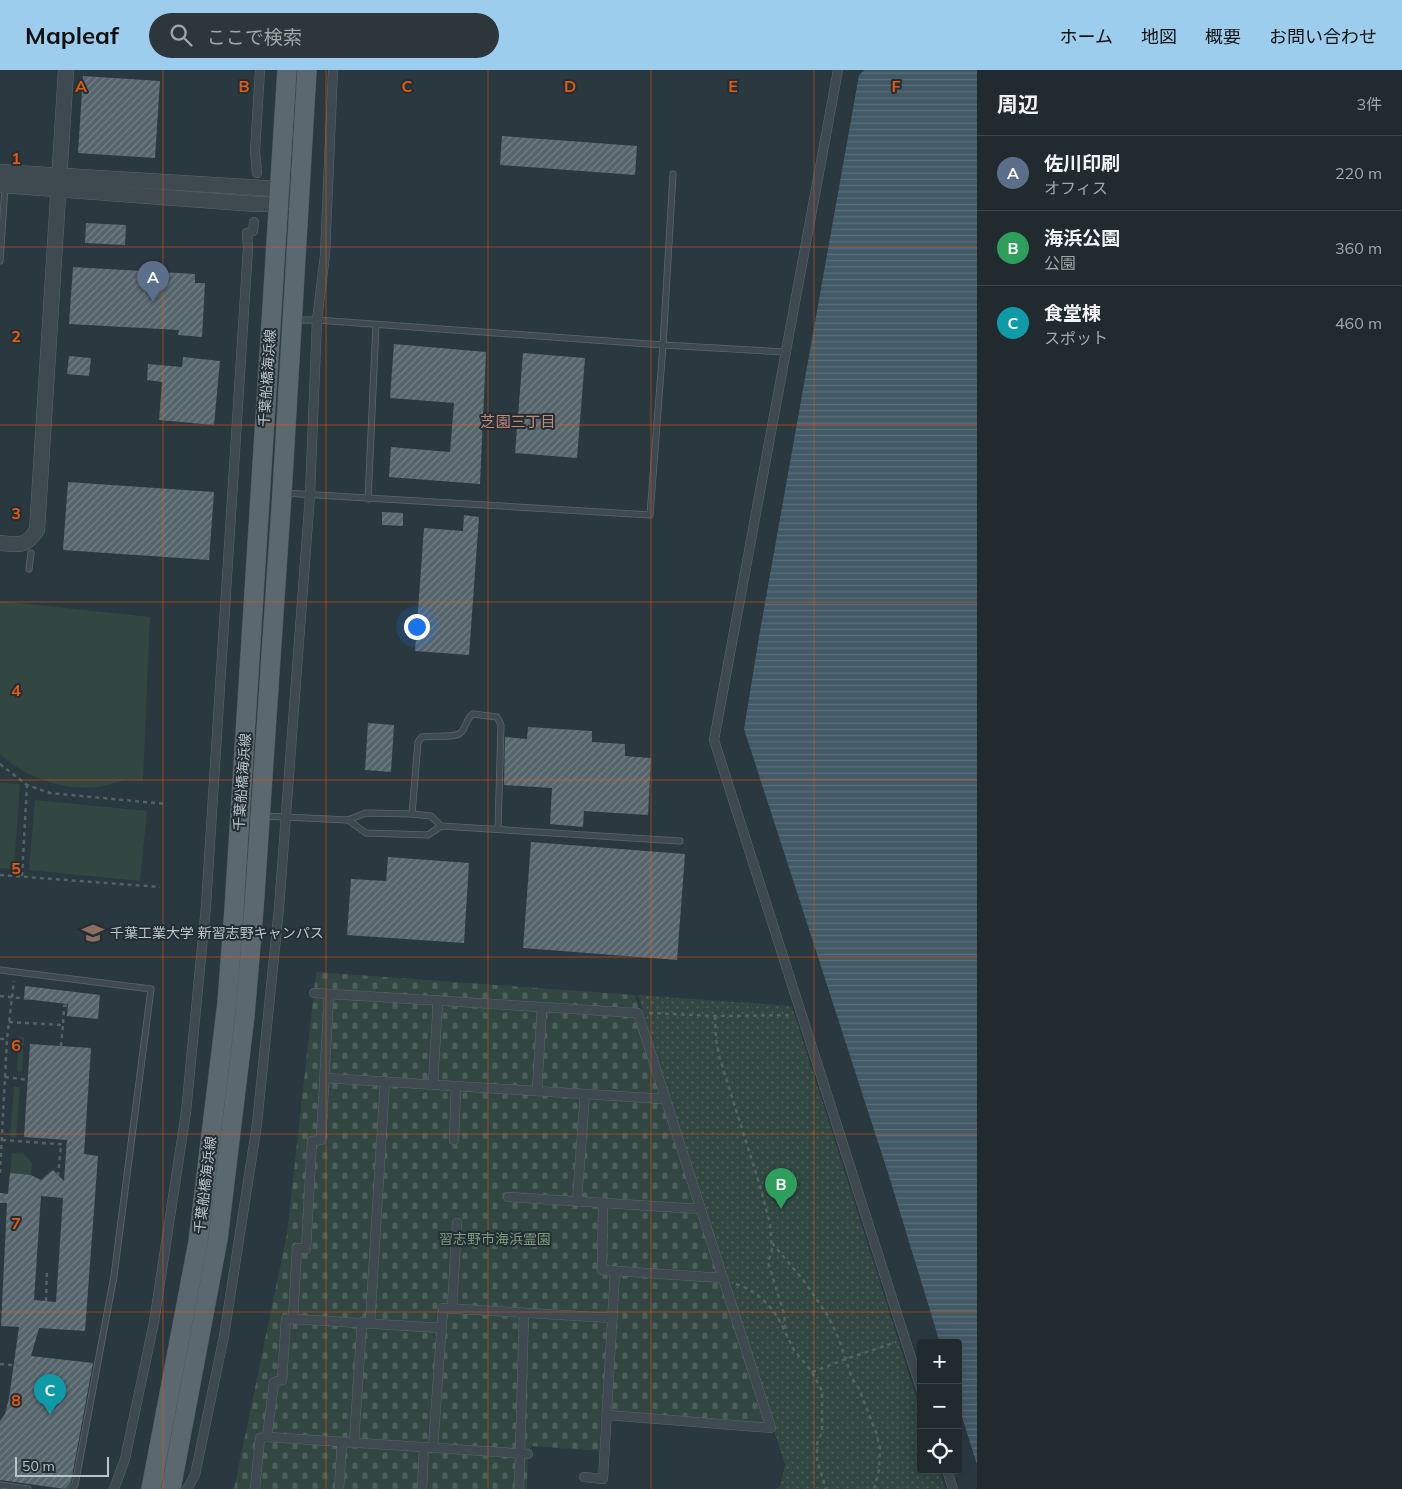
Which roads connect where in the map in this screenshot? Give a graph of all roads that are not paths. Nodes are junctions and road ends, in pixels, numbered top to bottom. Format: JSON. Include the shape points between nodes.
{"nodes":[{"id":1,"x":66,"y":70,"type":"edge"},
{"id":2,"x":260,"y":70,"type":"edge"},
{"id":3,"x":287,"y":70,"type":"edge"},
{"id":4,"x":307,"y":70,"type":"edge"},
{"id":5,"x":333,"y":70,"type":"edge"},
{"id":6,"x":838,"y":70,"type":"edge"},
{"id":7,"x":257,"y":173,"type":"dead end"},
{"id":8,"x":673,"y":174,"type":"dead end"},
{"id":9,"x":2,"y":181,"type":"edge"},
{"id":10,"x":59,"y":182,"type":"junction"},
{"id":11,"x":278,"y":197,"type":"junction"},
{"id":12,"x":299,"y":197,"type":"junction"},
{"id":13,"x":254,"y":222,"type":"dead end"},
{"id":14,"x":0,"y":261,"type":"edge"},
{"id":15,"x":293,"y":320,"type":"junction"},
{"id":16,"x":317,"y":320,"type":"junction"},
{"id":17,"x":376,"y":325,"type":"junction"},
{"id":18,"x":664,"y":345,"type":"junction"},
{"id":19,"x":785,"y":352,"type":"junction"},
{"id":20,"x":282,"y":493,"type":"junction"},
{"id":21,"x":310,"y":495,"type":"junction"},
{"id":22,"x":368,"y":499,"type":"junction"},
{"id":23,"x":0,"y":542,"type":"edge"},
{"id":24,"x":31,"y":553,"type":"dead end"},
{"id":25,"x":29,"y":569,"type":"dead end"},
{"id":26,"x":412,"y":814,"type":"junction"},
{"id":27,"x":260,"y":816,"type":"junction"},
{"id":28,"x":285,"y":816,"type":"junction"},
{"id":29,"x":348,"y":820,"type":"junction"},
{"id":30,"x":441,"y":826,"type":"junction"},
{"id":31,"x":498,"y":829,"type":"junction"},
{"id":32,"x":680,"y":841,"type":"dead end"},
{"id":33,"x":0,"y":970,"type":"edge"},
{"id":34,"x":314,"y":993,"type":"dead end"},
{"id":35,"x":329,"y":994,"type":"junction"},
{"id":36,"x":438,"y":1000,"type":"junction"},
{"id":37,"x":542,"y":1007,"type":"junction"},
{"id":38,"x":324,"y":1078,"type":"junction"},
{"id":39,"x":385,"y":1081,"type":"junction"},
{"id":40,"x":433,"y":1084,"type":"junction"},
{"id":41,"x":456,"y":1086,"type":"junction"},
{"id":42,"x":536,"y":1091,"type":"junction"},
{"id":43,"x":584,"y":1094,"type":"junction"},
{"id":44,"x":665,"y":1099,"type":"junction"},
{"id":45,"x":454,"y":1140,"type":"dead end"},
{"id":46,"x":508,"y":1197,"type":"dead end"},
{"id":47,"x":577,"y":1201,"type":"junction"},
{"id":48,"x":603,"y":1203,"type":"junction"},
{"id":49,"x":700,"y":1209,"type":"junction"},
{"id":50,"x":457,"y":1223,"type":"dead end"},
{"id":51,"x":615,"y":1271,"type":"junction"},
{"id":52,"x":722,"y":1278,"type":"junction"},
{"id":53,"x":452,"y":1308,"type":"junction"},
{"id":54,"x":524,"y":1313,"type":"junction"},
{"id":55,"x":293,"y":1318,"type":"junction"},
{"id":56,"x":612,"y":1318,"type":"junction"},
{"id":57,"x":366,"y":1322,"type":"junction"},
{"id":58,"x":442,"y":1328,"type":"junction"},
{"id":59,"x":919,"y":1384,"type":"edge"},
{"id":60,"x":607,"y":1415,"type":"junction"},
{"id":61,"x":267,"y":1437,"type":"junction"},
{"id":62,"x":342,"y":1442,"type":"junction"},
{"id":63,"x":354,"y":1442,"type":"junction"},
{"id":64,"x":429,"y":1447,"type":"junction"},
{"id":65,"x":524,"y":1453,"type":"junction"},
{"id":66,"x":948,"y":1474,"type":"edge"},
{"id":67,"x":584,"y":1477,"type":"dead end"},
{"id":68,"x":0,"y":1485,"type":"edge"},
{"id":69,"x":28,"y":1489,"type":"edge"},
{"id":70,"x":70,"y":1489,"type":"edge"},
{"id":71,"x":114,"y":1489,"type":"edge"},
{"id":72,"x":151,"y":1489,"type":"edge"},
{"id":73,"x":171,"y":1489,"type":"edge"},
{"id":74,"x":187,"y":1489,"type":"edge"},
{"id":75,"x":255,"y":1489,"type":"edge"},
{"id":76,"x":339,"y":1489,"type":"edge"},
{"id":77,"x":422,"y":1489,"type":"edge"},
{"id":78,"x":519,"y":1489,"type":"edge"},
{"id":79,"x":952,"y":1489,"type":"edge"}],
"edges":[{"from":1,"to":10,"type":"street"},
{"from":2,"to":7,"type":"street","via":[[255,151]]},
{"from":3,"to":11,"type":"main road","name":"千葉船橋海浜線"},
{"from":4,"to":12,"type":"main road","name":"千葉船橋海浜線"},
{"from":5,"to":16,"type":"street","via":[[325,255]]},
{"from":6,"to":19,"type":"street"},
{"from":8,"to":18,"type":"lane"},
{"from":9,"to":10,"type":"street"},
{"from":9,"to":14,"type":"lane"},
{"from":10,"to":11,"type":"street"},
{"from":10,"to":23,"type":"street","via":[[37,530],[28,542],[20,545]]},
{"from":11,"to":12,"type":"street"},
{"from":11,"to":72,"type":"main road","name":"千葉船橋海浜線","via":[[227,1003],[198,1242]]},
{"from":12,"to":15,"type":"main road","name":"千葉船橋海浜線"},
{"from":13,"to":71,"type":"street","via":[[253,230],[247,233],[206,906],[186,1112],[154,1322],[125,1458]]},
{"from":15,"to":16,"type":"lane"},
{"from":15,"to":20,"type":"main road","name":"千葉船橋海浜線"},
{"from":16,"to":17,"type":"lane"},
{"from":16,"to":21,"type":"street"},
{"from":17,"to":18,"type":"lane"},
{"from":17,"to":22,"type":"lane"},
{"from":18,"to":19,"type":"lane"},
{"from":18,"to":22,"type":"lane","via":[[650,515]]},
{"from":19,"to":59,"type":"street","via":[[714,740]]},
{"from":20,"to":21,"type":"lane"},
{"from":20,"to":27,"type":"main road","name":"千葉船橋海浜線"},
{"from":21,"to":22,"type":"lane"},
{"from":21,"to":28,"type":"street"},
{"from":24,"to":25,"type":"lane"},
{"from":26,"to":29,"type":"lane","via":[[366,813]]},
{"from":26,"to":30,"type":"lane","via":[[431,816]]},
{"from":26,"to":31,"type":"lane","via":[[418,742],[422,737],[458,734],[473,714],[497,717],[501,725]]},
{"from":27,"to":28,"type":"lane"},
{"from":27,"to":73,"type":"main road","name":"千葉船橋海浜線","via":[[245,1015],[218,1239]]},
{"from":28,"to":29,"type":"lane"},
{"from":28,"to":74,"type":"street","via":[[257,1124],[224,1336],[195,1475]]},
{"from":29,"to":30,"type":"lane","via":[[366,833],[428,835]]},
{"from":30,"to":31,"type":"lane"},
{"from":31,"to":32,"type":"lane"},
{"from":33,"to":70,"type":"lane","via":[[151,989],[114,1276],[75,1485]]},
{"from":34,"to":35,"type":"street"},
{"from":35,"to":36,"type":"street"},
{"from":35,"to":38,"type":"street"},
{"from":36,"to":37,"type":"street"},
{"from":36,"to":40,"type":"street"},
{"from":37,"to":42,"type":"street"},
{"from":37,"to":44,"type":"street","via":[[638,1013]]},
{"from":38,"to":39,"type":"street"},
{"from":38,"to":55,"type":"street","via":[[321,1140],[312,1141],[306,1249],[297,1248]]},
{"from":39,"to":40,"type":"street"},
{"from":39,"to":57,"type":"street"},
{"from":40,"to":41,"type":"street"},
{"from":41,"to":42,"type":"street"},
{"from":41,"to":45,"type":"street"},
{"from":42,"to":43,"type":"street"},
{"from":43,"to":44,"type":"street"},
{"from":43,"to":47,"type":"street"},
{"from":44,"to":49,"type":"street"},
{"from":46,"to":47,"type":"street"},
{"from":47,"to":48,"type":"street"},
{"from":48,"to":49,"type":"street"},
{"from":48,"to":51,"type":"street","via":[[602,1270]]},
{"from":49,"to":52,"type":"street"},
{"from":50,"to":53,"type":"street"},
{"from":51,"to":52,"type":"street"},
{"from":51,"to":56,"type":"street"},
{"from":52,"to":60,"type":"street","via":[[771,1428]]},
{"from":53,"to":54,"type":"street"},
{"from":53,"to":58,"type":"street","via":[[443,1308]]},
{"from":54,"to":56,"type":"street"},
{"from":54,"to":65,"type":"street"},
{"from":55,"to":57,"type":"street"},
{"from":55,"to":61,"type":"street","via":[[286,1319],[282,1380],[274,1382]]},
{"from":56,"to":60,"type":"street"},
{"from":57,"to":58,"type":"street"},
{"from":57,"to":63,"type":"street"},
{"from":58,"to":64,"type":"street"},
{"from":60,"to":67,"type":"street","via":[[603,1478]]},
{"from":61,"to":62,"type":"street"},
{"from":61,"to":75,"type":"street","via":[[260,1438]]},
{"from":62,"to":63,"type":"street"},
{"from":62,"to":76,"type":"street"},
{"from":63,"to":64,"type":"street"},
{"from":64,"to":65,"type":"street"},
{"from":64,"to":77,"type":"street"},
{"from":65,"to":78,"type":"street"},
{"from":66,"to":79,"type":"street"},
{"from":68,"to":69,"type":"lane"}]}
